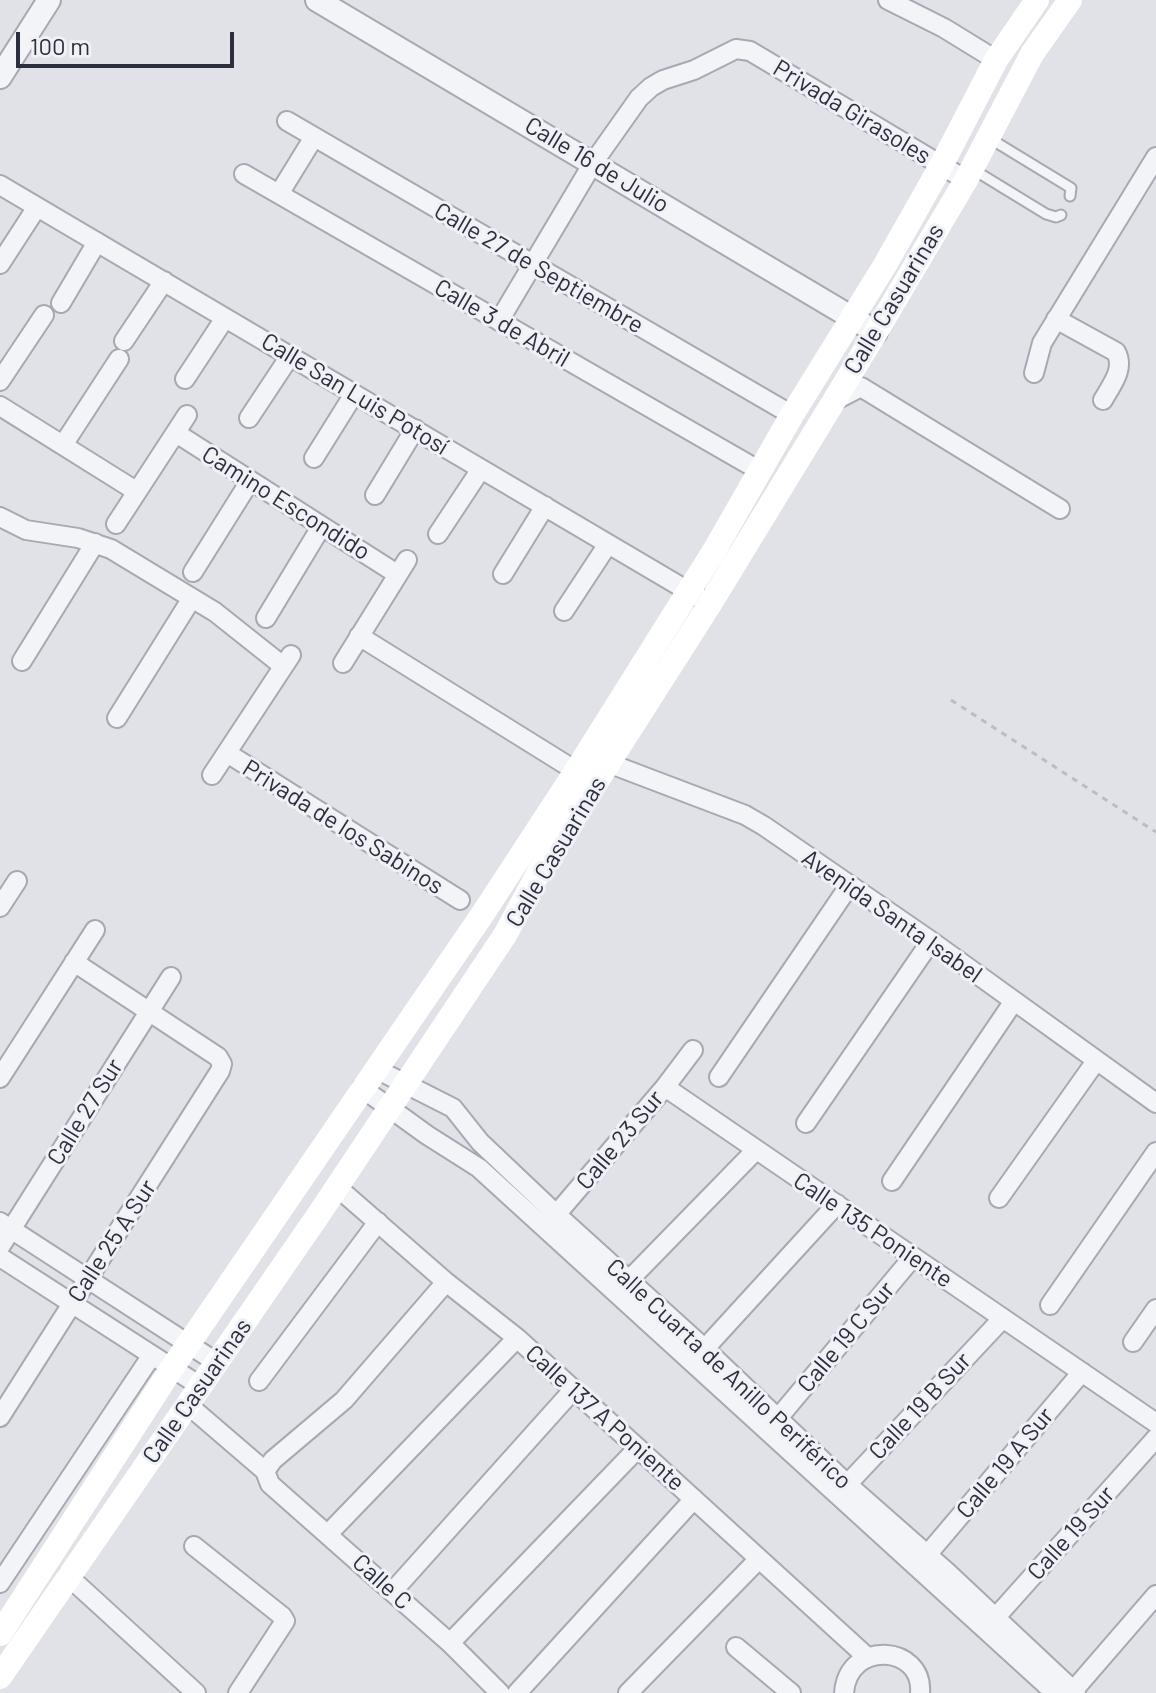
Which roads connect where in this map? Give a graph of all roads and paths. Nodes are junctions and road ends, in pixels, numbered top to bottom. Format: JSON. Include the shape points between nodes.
{"nodes":[{"id":1,"x":49,"y":0,"type":"edge"},
{"id":2,"x":317,"y":0,"type":"edge"},
{"id":3,"x":888,"y":0,"type":"edge"},
{"id":4,"x":1037,"y":0,"type":"edge"},
{"id":5,"x":1070,"y":0,"type":"edge"},
{"id":6,"x":996,"y":60,"type":"junction"},
{"id":7,"x":0,"y":77,"type":"edge"},
{"id":8,"x":287,"y":121,"type":"dead end"},
{"id":9,"x":314,"y":137,"type":"junction"},
{"id":10,"x":988,"y":137,"type":"junction"},
{"id":11,"x":1156,"y":157,"type":"edge"},
{"id":12,"x":593,"y":163,"type":"junction"},
{"id":13,"x":941,"y":166,"type":"junction"},
{"id":14,"x":244,"y":174,"type":"dead end"},
{"id":15,"x":969,"y":174,"type":"junction"},
{"id":16,"x":1148,"y":184,"type":"edge"},
{"id":17,"x":0,"y":185,"type":"edge"},
{"id":18,"x":279,"y":194,"type":"junction"},
{"id":19,"x":1070,"y":196,"type":"dead end"},
{"id":20,"x":37,"y":207,"type":"junction"},
{"id":21,"x":1061,"y":215,"type":"dead end"},
{"id":22,"x":97,"y":242,"type":"junction"},
{"id":23,"x":532,"y":263,"type":"junction"},
{"id":24,"x":0,"y":264,"type":"edge"},
{"id":25,"x":164,"y":281,"type":"junction"},
{"id":26,"x":61,"y":303,"type":"dead end"},
{"id":27,"x":44,"y":315,"type":"dead end"},
{"id":28,"x":853,"y":317,"type":"junction"},
{"id":29,"x":225,"y":318,"type":"junction"},
{"id":30,"x":1056,"y":319,"type":"junction"},
{"id":31,"x":499,"y":321,"type":"junction"},
{"id":32,"x":876,"y":332,"type":"junction"},
{"id":33,"x":290,"y":356,"type":"junction"},
{"id":34,"x":1034,"y":373,"type":"dead end"},
{"id":35,"x":185,"y":379,"type":"dead end"},
{"id":36,"x":0,"y":381,"type":"edge"},
{"id":37,"x":354,"y":394,"type":"junction"},
{"id":38,"x":1103,"y":400,"type":"dead end"},
{"id":39,"x":831,"y":402,"type":"junction"},
{"id":40,"x":0,"y":406,"type":"edge"},
{"id":41,"x":187,"y":415,"type":"dead end"},
{"id":42,"x":792,"y":415,"type":"junction"},
{"id":43,"x":249,"y":418,"type":"dead end"},
{"id":44,"x":415,"y":429,"type":"junction"},
{"id":45,"x":176,"y":433,"type":"junction"},
{"id":46,"x":63,"y":445,"type":"junction"},
{"id":47,"x":314,"y":458,"type":"dead end"},
{"id":48,"x":481,"y":469,"type":"junction"},
{"id":49,"x":760,"y":471,"type":"junction"},
{"id":50,"x":250,"y":481,"type":"junction"},
{"id":51,"x":136,"y":491,"type":"junction"},
{"id":52,"x":375,"y":495,"type":"dead end"},
{"id":53,"x":545,"y":506,"type":"junction"},
{"id":54,"x":1060,"y":509,"type":"dead end"},
{"id":55,"x":116,"y":524,"type":"dead end"},
{"id":56,"x":3,"y":526,"type":"edge"},
{"id":57,"x":321,"y":527,"type":"junction"},
{"id":58,"x":438,"y":534,"type":"dead end"},
{"id":59,"x":95,"y":543,"type":"junction"},
{"id":60,"x":608,"y":544,"type":"junction"},
{"id":61,"x":193,"y":572,"type":"dead end"},
{"id":62,"x":503,"y":574,"type":"dead end"},
{"id":63,"x":688,"y":591,"type":"junction"},
{"id":64,"x":192,"y":598,"type":"junction"},
{"id":65,"x":710,"y":604,"type":"junction"},
{"id":66,"x":564,"y":611,"type":"dead end"},
{"id":67,"x":266,"y":618,"type":"dead end"},
{"id":68,"x":359,"y":636,"type":"junction"},
{"id":69,"x":22,"y":661,"type":"dead end"},
{"id":70,"x":343,"y":663,"type":"dead end"},
{"id":71,"x":951,"y":700,"type":"dead end"},
{"id":72,"x":117,"y":718,"type":"dead end"},
{"id":73,"x":227,"y":753,"type":"junction"},
{"id":74,"x":611,"y":762,"type":"junction"},
{"id":75,"x":576,"y":771,"type":"junction"},
{"id":76,"x":212,"y":775,"type":"dead end"},
{"id":77,"x":1156,"y":832,"type":"edge"},
{"id":78,"x":17,"y":881,"type":"dead end"},
{"id":79,"x":849,"y":886,"type":"junction"},
{"id":80,"x":460,"y":900,"type":"dead end"},
{"id":81,"x":0,"y":907,"type":"edge"},
{"id":82,"x":95,"y":930,"type":"dead end"},
{"id":83,"x":931,"y":941,"type":"junction"},
{"id":84,"x":74,"y":962,"type":"junction"},
{"id":85,"x":171,"y":977,"type":"dead end"},
{"id":86,"x":1014,"y":1001,"type":"junction"},
{"id":87,"x":149,"y":1012,"type":"junction"},
{"id":88,"x":693,"y":1050,"type":"dead end"},
{"id":89,"x":1096,"y":1061,"type":"junction"},
{"id":90,"x":1,"y":1073,"type":"edge"},
{"id":91,"x":719,"y":1077,"type":"dead end"},
{"id":92,"x":369,"y":1079,"type":"junction"},
{"id":93,"x":405,"y":1086,"type":"junction"},
{"id":94,"x":665,"y":1087,"type":"junction"},
{"id":95,"x":433,"y":1098,"type":"junction"},
{"id":96,"x":1156,"y":1103,"type":"edge"},
{"id":97,"x":390,"y":1108,"type":"junction"},
{"id":98,"x":462,"y":1119,"type":"junction"},
{"id":99,"x":806,"y":1123,"type":"dead end"},
{"id":100,"x":418,"y":1128,"type":"junction"},
{"id":101,"x":437,"y":1142,"type":"junction"},
{"id":102,"x":755,"y":1151,"type":"junction"},
{"id":103,"x":1156,"y":1152,"type":"edge"},
{"id":104,"x":892,"y":1181,"type":"dead end"},
{"id":105,"x":337,"y":1187,"type":"junction"},
{"id":106,"x":999,"y":1198,"type":"dead end"},
{"id":107,"x":837,"y":1204,"type":"junction"},
{"id":108,"x":378,"y":1222,"type":"junction"},
{"id":109,"x":551,"y":1222,"type":"junction"},
{"id":110,"x":6,"y":1226,"type":"edge"},
{"id":111,"x":0,"y":1247,"type":"edge"},
{"id":112,"x":0,"y":1257,"type":"edge"},
{"id":113,"x":913,"y":1257,"type":"junction"},
{"id":114,"x":88,"y":1279,"type":"junction"},
{"id":115,"x":629,"y":1280,"type":"junction"},
{"id":116,"x":446,"y":1282,"type":"junction"},
{"id":117,"x":72,"y":1304,"type":"junction"},
{"id":118,"x":1050,"y":1305,"type":"dead end"},
{"id":119,"x":1156,"y":1309,"type":"edge"},
{"id":120,"x":1003,"y":1318,"type":"junction"},
{"id":121,"x":517,"y":1338,"type":"junction"},
{"id":122,"x":1133,"y":1342,"type":"dead end"},
{"id":123,"x":188,"y":1344,"type":"junction"},
{"id":124,"x":699,"y":1356,"type":"junction"},
{"id":125,"x":162,"y":1362,"type":"junction"},
{"id":126,"x":216,"y":1362,"type":"junction"},
{"id":127,"x":1082,"y":1372,"type":"junction"},
{"id":128,"x":259,"y":1381,"type":"dead end"},
{"id":129,"x":574,"y":1389,"type":"junction"},
{"id":130,"x":194,"y":1395,"type":"junction"},
{"id":131,"x":0,"y":1417,"type":"edge"},
{"id":132,"x":779,"y":1417,"type":"junction"},
{"id":133,"x":1156,"y":1423,"type":"edge"},
{"id":134,"x":1156,"y":1438,"type":"edge"},
{"id":135,"x":638,"y":1448,"type":"junction"},
{"id":136,"x":265,"y":1471,"type":"junction"},
{"id":137,"x":842,"y":1489,"type":"junction"},
{"id":138,"x":694,"y":1499,"type":"junction"},
{"id":139,"x":328,"y":1534,"type":"junction"},
{"id":140,"x":194,"y":1546,"type":"dead end"},
{"id":141,"x":927,"y":1555,"type":"junction"},
{"id":142,"x":758,"y":1560,"type":"junction"},
{"id":143,"x":68,"y":1576,"type":"junction"},
{"id":144,"x":0,"y":1583,"type":"edge"},
{"id":145,"x":393,"y":1591,"type":"junction"},
{"id":146,"x":1156,"y":1595,"type":"edge"},
{"id":147,"x":990,"y":1623,"type":"junction"},
{"id":148,"x":0,"y":1634,"type":"edge"},
{"id":149,"x":450,"y":1643,"type":"junction"},
{"id":150,"x":736,"y":1647,"type":"dead end"},
{"id":151,"x":867,"y":1657,"type":"junction"},
{"id":152,"x":4,"y":1661,"type":"edge"},
{"id":153,"x":1068,"y":1692,"type":"edge"},
{"id":154,"x":196,"y":1693,"type":"edge"},
{"id":155,"x":238,"y":1693,"type":"edge"},
{"id":156,"x":500,"y":1693,"type":"edge"},
{"id":157,"x":517,"y":1693,"type":"edge"},
{"id":158,"x":628,"y":1693,"type":"edge"},
{"id":159,"x":791,"y":1693,"type":"edge"},
{"id":160,"x":844,"y":1693,"type":"edge"},
{"id":161,"x":920,"y":1693,"type":"edge"}],
"edges":[{"from":1,"to":7,"type":"street"},
{"from":2,"to":12,"type":"street","name":"Calle 16 de Julio"},
{"from":3,"to":6,"type":"street"},
{"from":4,"to":6,"type":"main road","name":"Calle Casuarinas"},
{"from":5,"to":10,"type":"main road","name":"Calle Casuarinas","via":[[1032,54]]},
{"from":6,"to":13,"type":"main road","name":"Calle Casuarinas"},
{"from":8,"to":9,"type":"street","name":"Calle 27 de Septiembre"},
{"from":9,"to":18,"type":"street"},
{"from":9,"to":23,"type":"street","name":"Calle 27 de Septiembre"},
{"from":10,"to":15,"type":"main road","name":"Calle Casuarinas"},
{"from":10,"to":19,"type":"lane","via":[[1071,188]]},
{"from":11,"to":16,"type":"street"},
{"from":12,"to":13,"type":"street","name":"Privada Girasoles","via":[[651,87],[736,49],[750,51]]},
{"from":12,"to":23,"type":"street"},
{"from":12,"to":28,"type":"street","name":"Calle 16 de Julio"},
{"from":13,"to":15,"type":"street","name":"Privada Girasoles"},
{"from":13,"to":28,"type":"main road","name":"Calle Casuarinas"},
{"from":14,"to":18,"type":"street","name":"Calle 3 de Abril"},
{"from":15,"to":21,"type":"lane","via":[[1046,214]]},
{"from":15,"to":32,"type":"main road","name":"Calle Casuarinas"},
{"from":16,"to":30,"type":"street"},
{"from":17,"to":20,"type":"street","name":"Calle San Luis Potosí"},
{"from":18,"to":31,"type":"street","name":"Calle 3 de Abril"},
{"from":20,"to":22,"type":"street","name":"Calle San Luis Potosí"},
{"from":20,"to":24,"type":"street"},
{"from":22,"to":25,"type":"street","name":"Calle San Luis Potosí"},
{"from":22,"to":26,"type":"street"},
{"from":23,"to":31,"type":"street"},
{"from":23,"to":42,"type":"street","name":"Calle 27 de Septiembre"},
{"from":25,"to":29,"type":"street","name":"Calle San Luis Potosí"},
{"from":25,"to":46,"type":"street"},
{"from":27,"to":36,"type":"street"},
{"from":28,"to":32,"type":"street","name":"Calle 16 de Julio"},
{"from":28,"to":42,"type":"main road","name":"Calle Casuarinas"},
{"from":29,"to":33,"type":"street","name":"Calle San Luis Potosí"},
{"from":29,"to":35,"type":"street"},
{"from":30,"to":34,"type":"street"},
{"from":30,"to":38,"type":"street","via":[[1116,352],[1119,371]]},
{"from":31,"to":49,"type":"street","name":"Calle 3 de Abril"},
{"from":32,"to":39,"type":"main road","name":"Calle Casuarinas"},
{"from":33,"to":37,"type":"street","name":"Calle San Luis Potosí"},
{"from":33,"to":43,"type":"street"},
{"from":37,"to":44,"type":"street","name":"Calle San Luis Potosí"},
{"from":37,"to":47,"type":"street"},
{"from":39,"to":54,"type":"street","via":[[861,387]]},
{"from":39,"to":65,"type":"main road","name":"Calle Casuarinas"},
{"from":40,"to":46,"type":"street"},
{"from":41,"to":45,"type":"street"},
{"from":42,"to":49,"type":"main road","name":"Calle Casuarinas"},
{"from":44,"to":48,"type":"street","name":"Calle San Luis Potosí"},
{"from":44,"to":52,"type":"street"},
{"from":45,"to":50,"type":"street","name":"Camino Escondido"},
{"from":45,"to":51,"type":"street"},
{"from":46,"to":51,"type":"street"},
{"from":48,"to":53,"type":"street","name":"Calle San Luis Potosí"},
{"from":48,"to":58,"type":"street"},
{"from":49,"to":63,"type":"main road","name":"Calle Casuarinas"},
{"from":50,"to":57,"type":"street","name":"Camino Escondido"},
{"from":50,"to":61,"type":"street"},
{"from":51,"to":55,"type":"street"},
{"from":53,"to":60,"type":"street","name":"Calle San Luis Potosí"},
{"from":53,"to":62,"type":"street"},
{"from":56,"to":59,"type":"street"},
{"from":57,"to":67,"type":"street"},
{"from":57,"to":68,"type":"street","name":"Camino Escondido","via":[[402,567]]},
{"from":59,"to":64,"type":"street"},
{"from":59,"to":69,"type":"street"},
{"from":60,"to":63,"type":"street","name":"Calle San Luis Potosí"},
{"from":60,"to":66,"type":"street"},
{"from":63,"to":65,"type":"street","name":"Calle San Luis Potosí"},
{"from":63,"to":75,"type":"main road","name":"Calle Casuarinas"},
{"from":64,"to":72,"type":"street"},
{"from":64,"to":73,"type":"street","via":[[287,661]]},
{"from":65,"to":74,"type":"main road","name":"Calle Casuarinas"},
{"from":68,"to":70,"type":"street"},
{"from":68,"to":75,"type":"street"},
{"from":71,"to":77,"type":"path"},
{"from":73,"to":76,"type":"street"},
{"from":73,"to":80,"type":"street","name":"Privada de los Sabinos"},
{"from":74,"to":79,"type":"street","name":"Avenida Santa Isabel","via":[[745,815]]},
{"from":74,"to":93,"type":"main road","name":"Calle Casuarinas"},
{"from":75,"to":92,"type":"main road","name":"Calle Casuarinas"},
{"from":78,"to":81,"type":"street"},
{"from":79,"to":83,"type":"street","name":"Avenida Santa Isabel"},
{"from":79,"to":91,"type":"street"},
{"from":82,"to":84,"type":"street"},
{"from":83,"to":86,"type":"street","name":"Avenida Santa Isabel"},
{"from":83,"to":99,"type":"street"},
{"from":84,"to":87,"type":"street"},
{"from":84,"to":90,"type":"street"},
{"from":85,"to":87,"type":"street","name":"Calle 27 Sur"},
{"from":86,"to":89,"type":"street","name":"Avenida Santa Isabel"},
{"from":86,"to":104,"type":"street"},
{"from":87,"to":110,"type":"street","name":"Calle 27 Sur"},
{"from":87,"to":114,"type":"street","name":"Calle 25 A Sur","via":[[222,1064]]},
{"from":88,"to":94,"type":"street","name":"Calle 23 Sur"},
{"from":89,"to":96,"type":"street","name":"Avenida Santa Isabel"},
{"from":89,"to":106,"type":"street"},
{"from":92,"to":93,"type":"street","name":"Calle Cuarta de Anillo Periférico"},
{"from":92,"to":97,"type":"street","name":"Calle Cuarta de Anillo Periférico"},
{"from":92,"to":123,"type":"main road","name":"Calle Casuarinas"},
{"from":93,"to":95,"type":"street","name":"Calle Cuarta de Anillo Periférico"},
{"from":93,"to":97,"type":"main road","name":"Calle Casuarinas"},
{"from":94,"to":102,"type":"street","name":"Calle 135 Poniente"},
{"from":94,"to":109,"type":"street","name":"Calle 23 Sur"},
{"from":95,"to":98,"type":"street","name":"Calle Cuarta de Anillo Periférico"},
{"from":95,"to":100,"type":"street","via":[[416,1112]]},
{"from":97,"to":100,"type":"street","name":"Calle Cuarta de Anillo Periférico"},
{"from":97,"to":105,"type":"main road","name":"Calle Casuarinas"},
{"from":98,"to":101,"type":"street","via":[[459,1136]]},
{"from":98,"to":109,"type":"street","name":"Calle Cuarta de Anillo Periférico"},
{"from":100,"to":101,"type":"street","name":"Calle Cuarta de Anillo Periférico"},
{"from":101,"to":109,"type":"street","name":"Calle Cuarta de Anillo Periférico"},
{"from":102,"to":107,"type":"street","name":"Calle 135 Poniente"},
{"from":102,"to":115,"type":"street"},
{"from":103,"to":118,"type":"street"},
{"from":105,"to":108,"type":"street","name":"Calle 137 A Poniente"},
{"from":105,"to":126,"type":"main road","name":"Calle Casuarinas"},
{"from":107,"to":113,"type":"street","name":"Calle 135 Poniente"},
{"from":107,"to":124,"type":"street"},
{"from":108,"to":116,"type":"street","name":"Calle 137 A Poniente"},
{"from":108,"to":128,"type":"street"},
{"from":109,"to":115,"type":"street","name":"Calle Cuarta de Anillo Periférico"},
{"from":109,"to":124,"type":"street","name":"Calle Cuarta de Anillo Periférico"},
{"from":110,"to":111,"type":"street","name":"Calle 27 Sur"},
{"from":110,"to":114,"type":"street"},
{"from":112,"to":117,"type":"street","name":"Calle C"},
{"from":113,"to":120,"type":"street","name":"Calle 135 Poniente"},
{"from":113,"to":132,"type":"street","name":"Calle 19 C Sur"},
{"from":114,"to":117,"type":"street","name":"Calle 25 A Sur"},
{"from":114,"to":123,"type":"street"},
{"from":115,"to":124,"type":"street","name":"Calle Cuarta de Anillo Periférico"},
{"from":116,"to":121,"type":"street","name":"Calle 137 A Poniente"},
{"from":116,"to":136,"type":"street","via":[[344,1400]]},
{"from":117,"to":125,"type":"street","name":"Calle C"},
{"from":117,"to":131,"type":"street","name":"Calle 25 A Sur"},
{"from":119,"to":122,"type":"street"},
{"from":120,"to":127,"type":"street","name":"Calle 135 Poniente"},
{"from":120,"to":137,"type":"street","name":"Calle 19 B Sur"},
{"from":121,"to":129,"type":"street","name":"Calle 137 A Poniente"},
{"from":121,"to":139,"type":"street"},
{"from":123,"to":125,"type":"main road","name":"Calle Casuarinas"},
{"from":123,"to":126,"type":"street"},
{"from":124,"to":132,"type":"street","name":"Calle Cuarta de Anillo Periférico"},
{"from":124,"to":137,"type":"street","name":"Calle Cuarta de Anillo Periférico"},
{"from":125,"to":130,"type":"street","name":"Calle C"},
{"from":125,"to":144,"type":"street"},
{"from":125,"to":148,"type":"main road","name":"Calle Casuarinas"},
{"from":126,"to":130,"type":"main road","name":"Calle Casuarinas"},
{"from":127,"to":133,"type":"street","name":"Calle 135 Poniente"},
{"from":127,"to":141,"type":"street","name":"Calle 19 A Sur"},
{"from":129,"to":135,"type":"street","name":"Calle 137 A Poniente"},
{"from":129,"to":145,"type":"street"},
{"from":130,"to":136,"type":"street","name":"Calle C"},
{"from":130,"to":143,"type":"main road","name":"Calle Casuarinas"},
{"from":132,"to":137,"type":"street","name":"Calle Cuarta de Anillo Periférico"},
{"from":134,"to":147,"type":"street","name":"Calle 19 Sur"},
{"from":135,"to":138,"type":"street","name":"Calle 137 A Poniente"},
{"from":135,"to":149,"type":"street"},
{"from":136,"to":139,"type":"street","name":"Calle C","via":[[270,1484]]},
{"from":137,"to":141,"type":"street","name":"Calle Cuarta de Anillo Periférico"},
{"from":137,"to":147,"type":"street","name":"Calle Cuarta de Anillo Periférico"},
{"from":138,"to":142,"type":"street","name":"Calle 137 A Poniente"},
{"from":138,"to":157,"type":"street"},
{"from":139,"to":145,"type":"street","name":"Calle C"},
{"from":140,"to":155,"type":"street","via":[[285,1621]]},
{"from":141,"to":147,"type":"street","name":"Calle Cuarta de Anillo Periférico"},
{"from":142,"to":151,"type":"street","name":"Calle 137 A Poniente"},
{"from":142,"to":158,"type":"street"},
{"from":143,"to":152,"type":"main road","name":"Calle Casuarinas"},
{"from":143,"to":154,"type":"street"},
{"from":145,"to":149,"type":"street","name":"Calle C"},
{"from":146,"to":153,"type":"street"},
{"from":147,"to":153,"type":"street","name":"Calle Cuarta de Anillo Periférico"},
{"from":149,"to":156,"type":"street","name":"Calle C"},
{"from":150,"to":159,"type":"street"},
{"from":151,"to":160,"type":"street","via":[[853,1667]]},
{"from":151,"to":161,"type":"street","via":[[901,1658],[914,1670]]}]}
